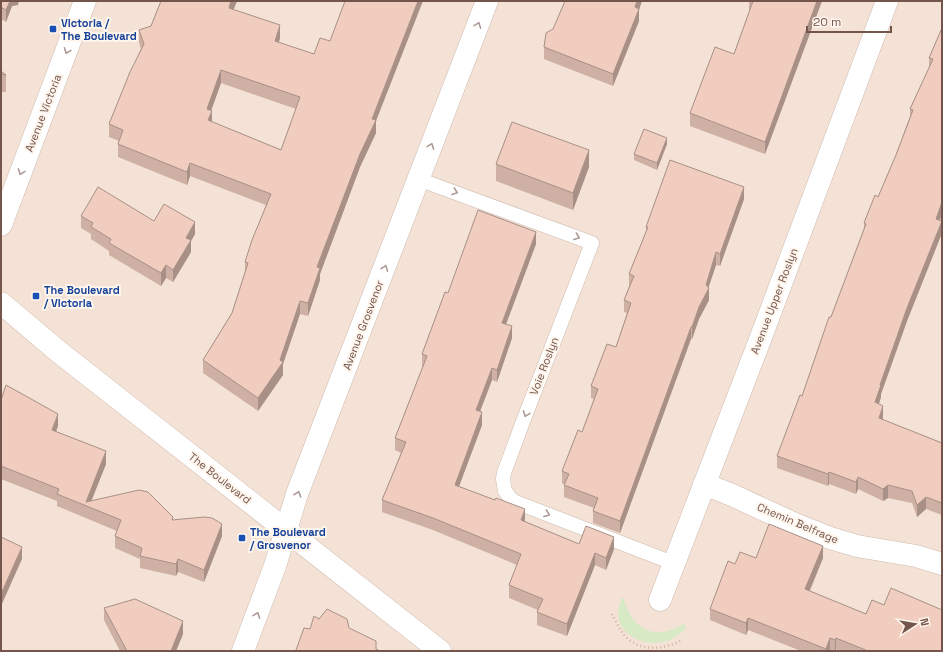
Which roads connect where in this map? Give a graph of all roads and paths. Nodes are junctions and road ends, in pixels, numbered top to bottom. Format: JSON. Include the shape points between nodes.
{"nodes":[{"id":1,"x":86,"y":1,"type":"edge"},
{"id":2,"x":487,"y":1,"type":"edge"},
{"id":3,"x":887,"y":1,"type":"edge"},
{"id":4,"x":418,"y":179,"type":"junction"},
{"id":5,"x":1,"y":225,"type":"edge"},
{"id":6,"x":1,"y":303,"type":"edge"},
{"id":7,"x":704,"y":484,"type":"junction"},
{"id":8,"x":286,"y":531,"type":"junction"},
{"id":9,"x":673,"y":563,"type":"junction"},
{"id":10,"x":942,"y":564,"type":"edge"},
{"id":11,"x":660,"y":600,"type":"dead end"},
{"id":12,"x":612,"y":614,"type":"dead end"},
{"id":13,"x":682,"y":640,"type":"dead end"},
{"id":14,"x":242,"y":651,"type":"edge"},
{"id":15,"x":440,"y":651,"type":"edge"}],
"edges":[{"from":1,"to":5,"type":"street","name":"Avenue Victoria","one_way":true},
{"from":4,"to":2,"type":"street","name":"Avenue Grosvenor","one_way":true},
{"from":3,"to":7,"type":"street","name":"Avenue Upper Roslyn"},
{"from":8,"to":4,"type":"street","name":"Avenue Grosvenor","one_way":true,"via":[[297,494]]},
{"from":4,"to":9,"type":"lane","name":"Voie Roslyn","one_way":true,"via":[[592,243],[522,424],[504,473],[503,485],[508,496],[518,503]]},
{"from":6,"to":8,"type":"street","name":"The Boulevard","via":[[65,357]]},
{"from":7,"to":9,"type":"street","name":"Avenue Upper Roslyn"},
{"from":7,"to":10,"type":"street","name":"Chemin Belfrage","via":[[830,538]]},
{"from":14,"to":8,"type":"street","name":"Avenue Grosvenor","one_way":true},
{"from":8,"to":15,"type":"street","name":"The Boulevard"},
{"from":9,"to":11,"type":"street","name":"Avenue Upper Roslyn"},
{"from":12,"to":13,"type":"path","via":[[629,641],[644,648],[654,650]]}]}
